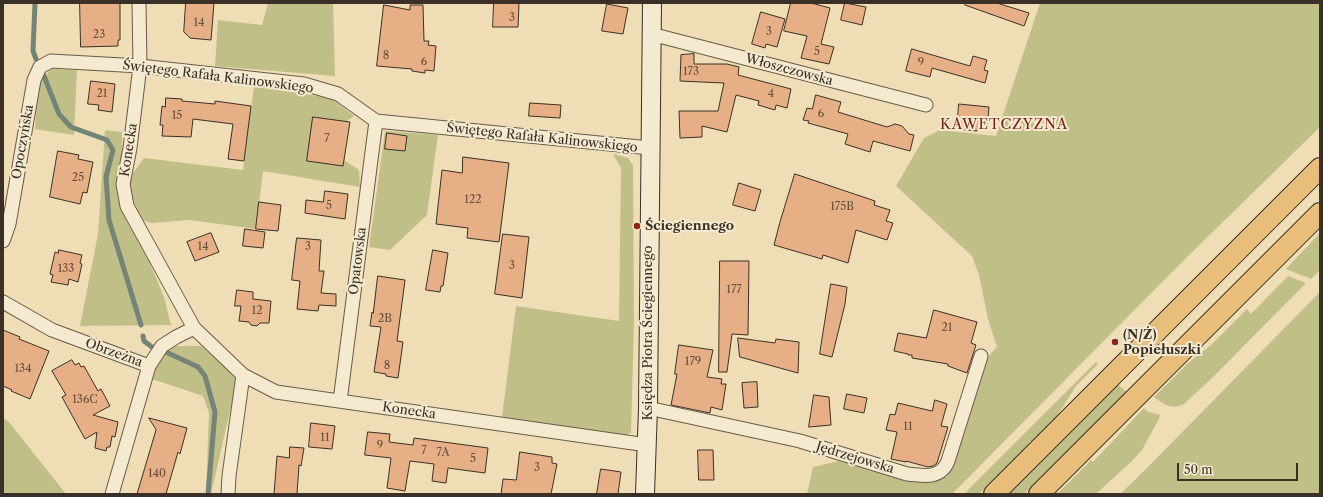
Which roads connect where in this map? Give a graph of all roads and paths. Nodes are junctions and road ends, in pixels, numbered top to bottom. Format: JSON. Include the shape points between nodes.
{"nodes":[{"id":1,"x":139,"y":3,"type":"edge"},
{"id":2,"x":652,"y":3,"type":"edge"},
{"id":3,"x":651,"y":34,"type":"junction"},
{"id":4,"x":140,"y":66,"type":"junction"},
{"id":5,"x":40,"y":67,"type":"joint"},
{"id":6,"x":926,"y":105,"type":"dead end"},
{"id":7,"x":376,"y":121,"type":"junction"},
{"id":8,"x":650,"y":148,"type":"junction"},
{"id":9,"x":1320,"y":168,"type":"edge"},
{"id":10,"x":1320,"y":213,"type":"edge"},
{"id":11,"x":3,"y":242,"type":"edge"},
{"id":12,"x":3,"y":302,"type":"edge"},
{"id":13,"x":194,"y":328,"type":"junction"},
{"id":14,"x":981,"y":356,"type":"dead end"},
{"id":15,"x":148,"y":366,"type":"junction"},
{"id":16,"x":243,"y":375,"type":"junction"},
{"id":17,"x":340,"y":402,"type":"junction"},
{"id":18,"x":648,"y":408,"type":"junction"},
{"id":19,"x":647,"y":446,"type":"junction"},
{"id":20,"x":112,"y":494,"type":"edge"},
{"id":21,"x":228,"y":494,"type":"edge"},
{"id":22,"x":645,"y":494,"type":"edge"},
{"id":23,"x":994,"y":494,"type":"edge"},
{"id":24,"x":1038,"y":494,"type":"edge"}],
"edges":[{"from":1,"to":4,"type":"street","name":"Konecka"},
{"from":2,"to":3,"type":"street","name":"Księdza Piotra Ściegiennego"},
{"from":3,"to":6,"type":"street","name":"Włoszczowska"},
{"from":3,"to":8,"type":"street","name":"Księdza Piotra Ściegiennego"},
{"from":4,"to":5,"type":"street","name":"Świętego Rafała Kalinowskiego","via":[[50,61]]},
{"from":4,"to":7,"type":"street","name":"Świętego Rafała Kalinowskiego","via":[[304,84],[338,94]]},
{"from":4,"to":13,"type":"street","name":"Konecka","via":[[123,184],[127,206]]},
{"from":5,"to":11,"type":"street","name":"Opoczyńska","via":[[34,80],[9,224]]},
{"from":7,"to":8,"type":"street","name":"Świętego Rafała Kalinowskiego"},
{"from":7,"to":17,"type":"street","name":"Opatowska"},
{"from":8,"to":18,"type":"street","name":"Księdza Piotra Ściegiennego"},
{"from":9,"to":23,"type":"main road"},
{"from":10,"to":24,"type":"main road"},
{"from":12,"to":15,"type":"street","name":"Obrzeżna","via":[[52,330]]},
{"from":13,"to":15,"type":"street","via":[[162,346]]},
{"from":13,"to":16,"type":"street","name":"Konecka"},
{"from":14,"to":18,"type":"street","name":"Jędrzejowska","via":[[946,468],[936,474],[907,474],[800,441]]},
{"from":15,"to":20,"type":"street","name":"Obrzeżna"},
{"from":16,"to":17,"type":"street","name":"Konecka","via":[[276,392]]},
{"from":16,"to":21,"type":"street"},
{"from":17,"to":19,"type":"street","name":"Konecka"},
{"from":18,"to":19,"type":"street","name":"Księdza Piotra Ściegiennego"},
{"from":19,"to":22,"type":"street","name":"Księdza Piotra Ściegiennego"}]}
